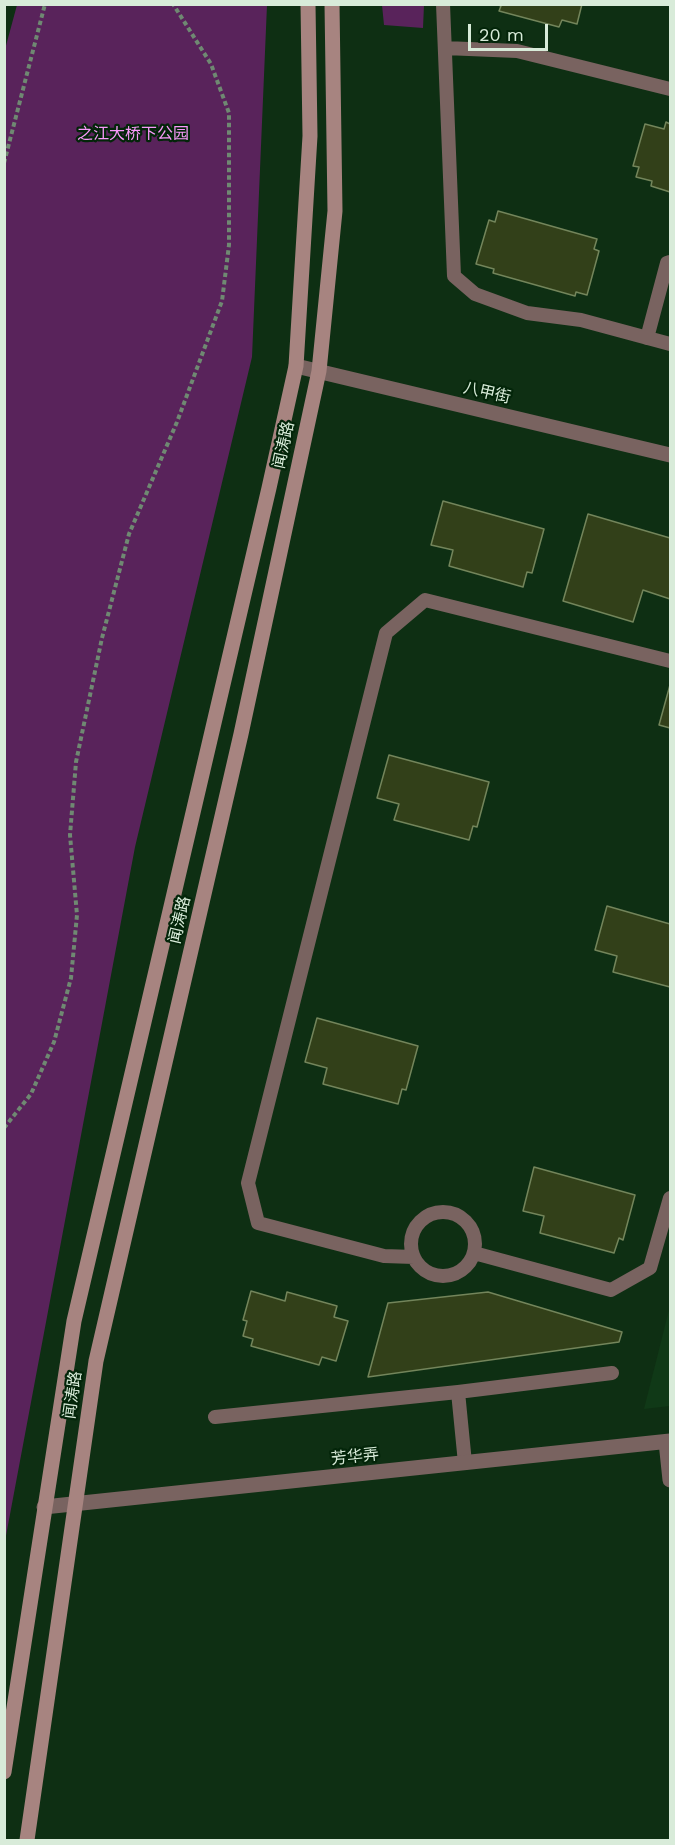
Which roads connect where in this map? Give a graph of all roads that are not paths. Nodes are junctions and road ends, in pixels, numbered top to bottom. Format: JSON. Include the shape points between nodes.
{"nodes":[{"id":1,"x":308,"y":4,"type":"edge"},
{"id":2,"x":332,"y":4,"type":"edge"},
{"id":3,"x":442,"y":4,"type":"edge"},
{"id":4,"x":444,"y":48,"type":"junction"},
{"id":5,"x":670,"y":89,"type":"edge"},
{"id":6,"x":670,"y":262,"type":"edge"},
{"id":7,"x":647,"y":338,"type":"junction"},
{"id":8,"x":670,"y":344,"type":"edge"},
{"id":9,"x":296,"y":366,"type":"junction"},
{"id":10,"x":318,"y":371,"type":"junction"},
{"id":11,"x":670,"y":455,"type":"edge"},
{"id":12,"x":670,"y":661,"type":"edge"},
{"id":13,"x":670,"y":1198,"type":"edge"},
{"id":14,"x":474,"y":1253,"type":"junction"},
{"id":15,"x":414,"y":1257,"type":"junction"},
{"id":16,"x":612,"y":1373,"type":"dead end"},
{"id":17,"x":458,"y":1392,"type":"junction"},
{"id":18,"x":215,"y":1417,"type":"dead end"},
{"id":19,"x":668,"y":1441,"type":"edge"},
{"id":20,"x":465,"y":1463,"type":"junction"},
{"id":21,"x":670,"y":1480,"type":"edge"},
{"id":22,"x":75,"y":1505,"type":"junction"},
{"id":23,"x":44,"y":1507,"type":"junction"},
{"id":24,"x":4,"y":1772,"type":"edge"},
{"id":25,"x":27,"y":1840,"type":"edge"}],
"edges":[{"from":1,"to":9,"type":"main road","name":"闻涛路","via":[[310,136]]},
{"from":2,"to":10,"type":"main road","name":"闻涛路","via":[[335,211]]},
{"from":3,"to":4,"type":"lane"},
{"from":4,"to":5,"type":"lane","via":[[517,51]]},
{"from":4,"to":7,"type":"lane","via":[[454,276],[475,294],[527,313],[581,320]]},
{"from":6,"to":7,"type":"lane"},
{"from":7,"to":8,"type":"lane"},
{"from":9,"to":10,"type":"street","name":"八甲街"},
{"from":9,"to":23,"type":"main road","name":"闻涛路","via":[[74,1321]]},
{"from":10,"to":11,"type":"street","name":"八甲街"},
{"from":10,"to":22,"type":"main road","name":"闻涛路","via":[[241,734],[96,1361]]},
{"from":12,"to":15,"type":"lane","via":[[425,600],[386,633],[248,1183],[258,1223],[384,1256]]},
{"from":13,"to":14,"type":"lane","via":[[650,1268],[611,1290]]},
{"from":14,"to":15,"type":"lane","via":[[461,1270],[440,1276],[429,1273]]},
{"from":14,"to":15,"type":"lane","via":[[472,1230],[457,1215],[446,1212],[425,1217],[417,1225],[412,1235]]},
{"from":16,"to":17,"type":"lane"},
{"from":17,"to":18,"type":"lane"},
{"from":17,"to":20,"type":"lane"},
{"from":19,"to":20,"type":"street","name":"芳华弄"},
{"from":19,"to":21,"type":"street"},
{"from":20,"to":22,"type":"street","name":"芳华弄"},
{"from":22,"to":23,"type":"street","name":"芳华弄"},
{"from":22,"to":25,"type":"main road","name":"闻涛路"},
{"from":23,"to":24,"type":"main road","name":"闻涛路"}]}
